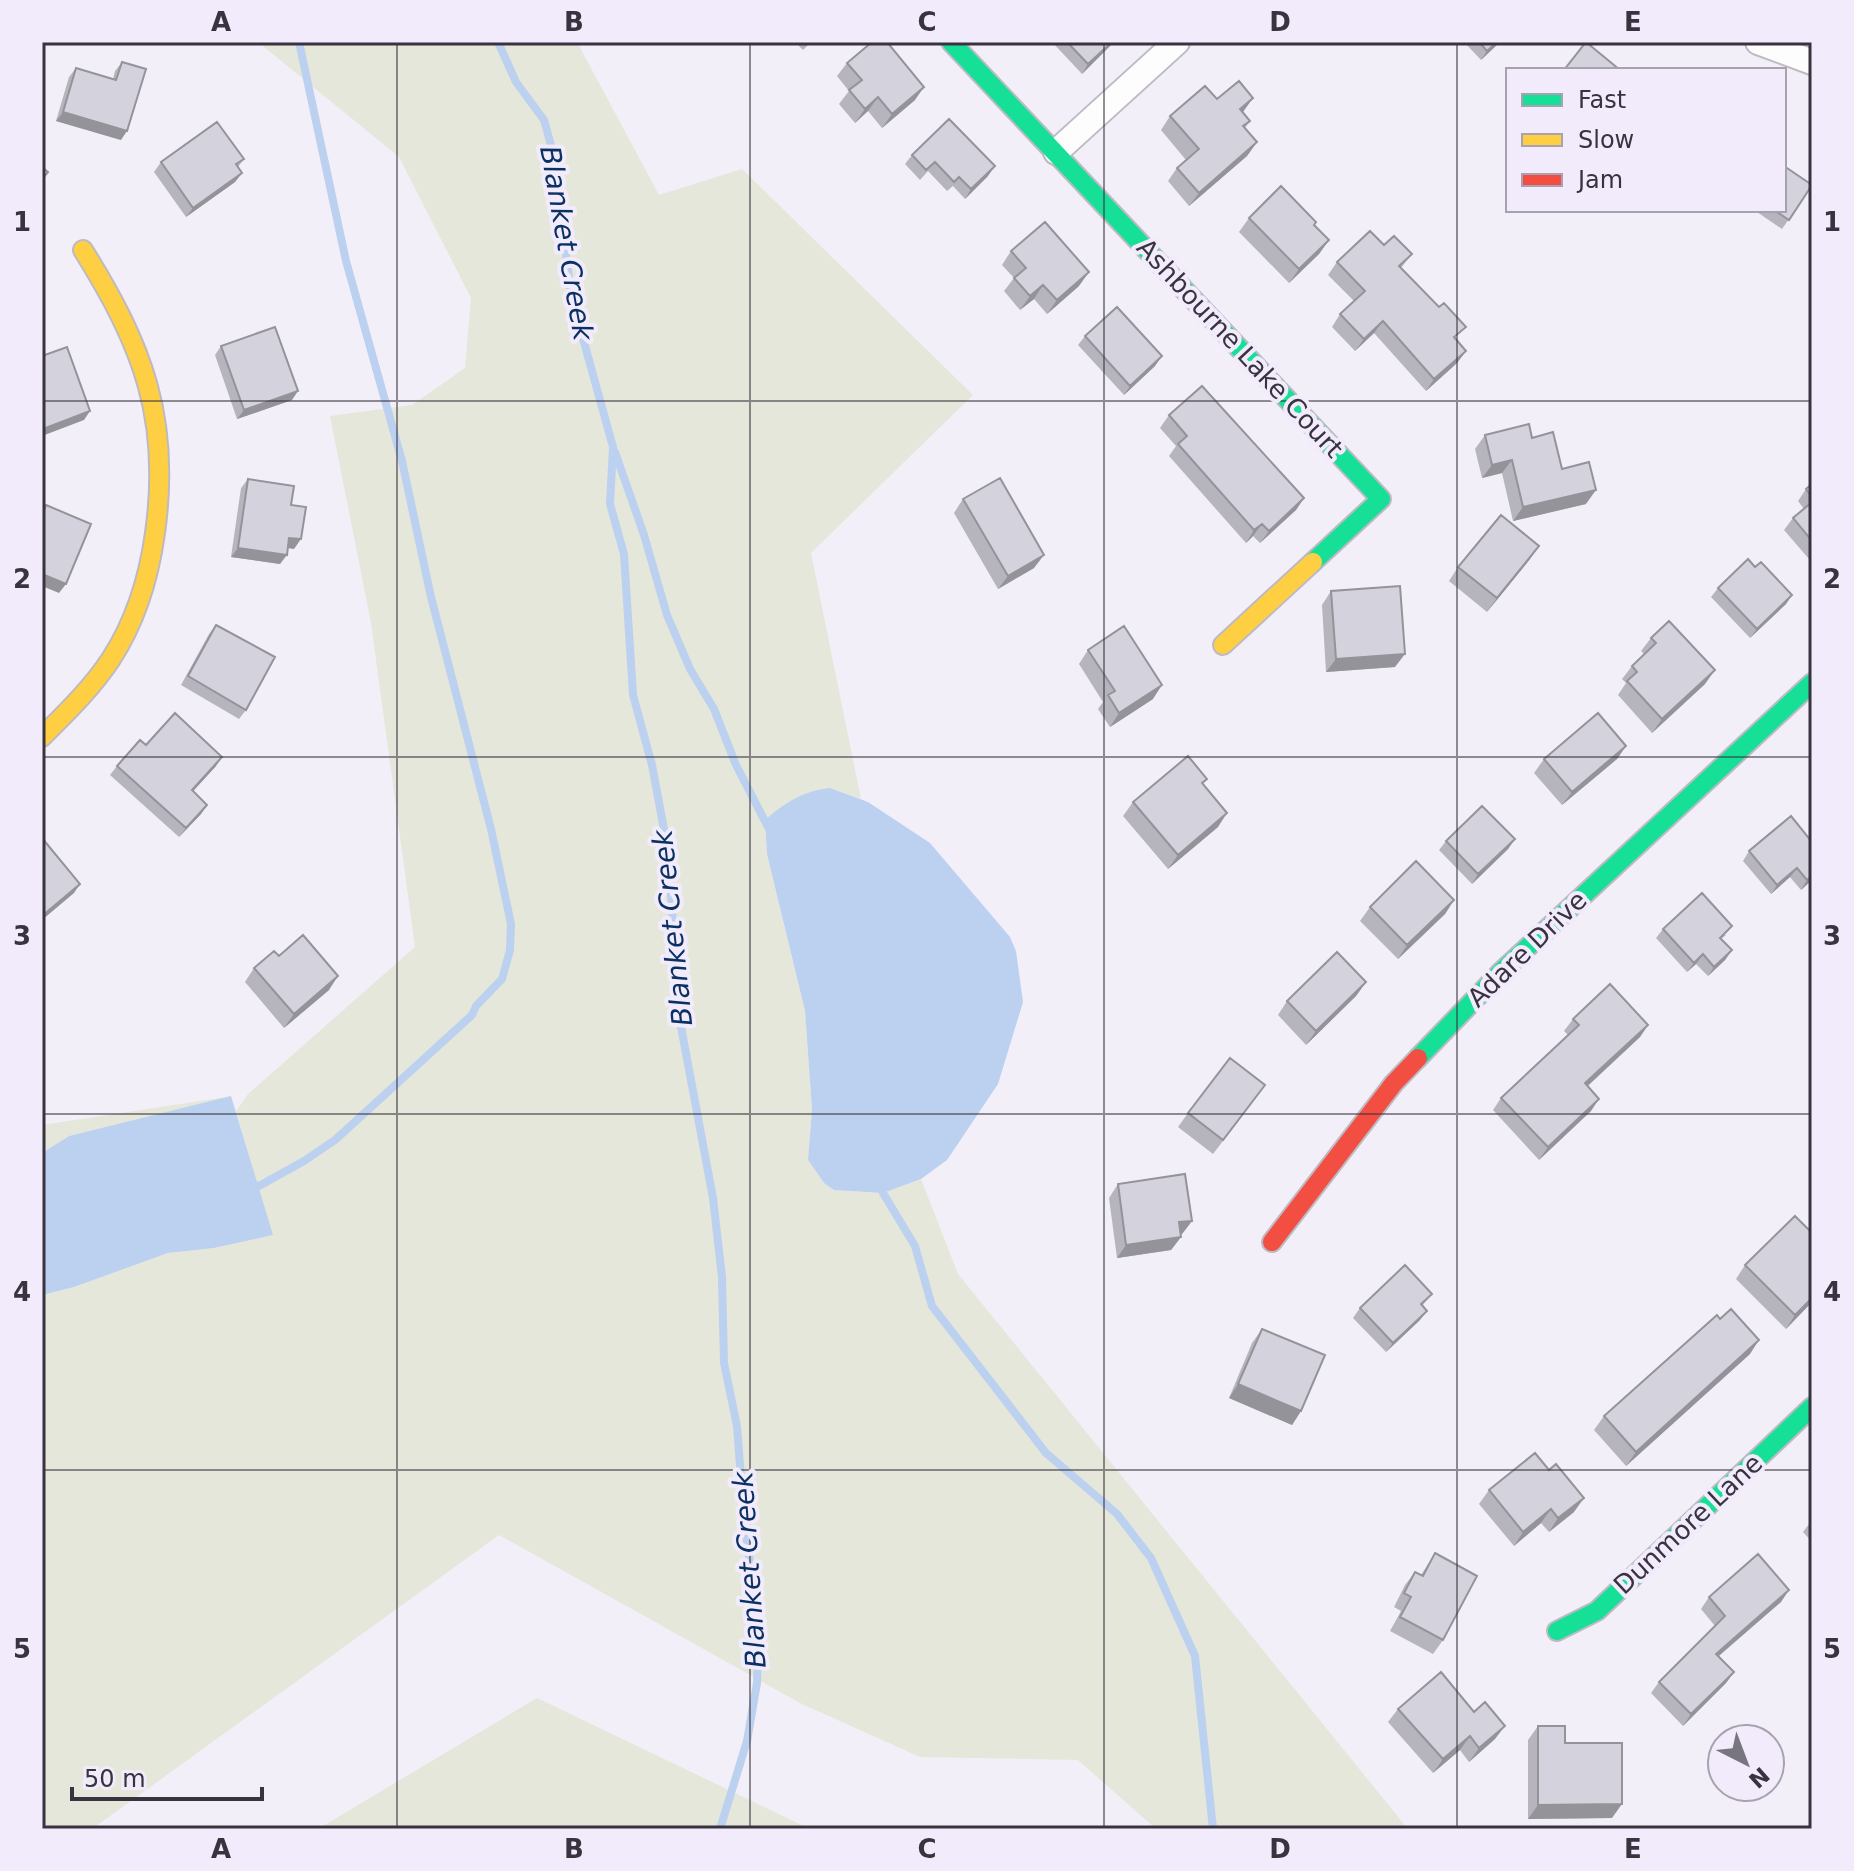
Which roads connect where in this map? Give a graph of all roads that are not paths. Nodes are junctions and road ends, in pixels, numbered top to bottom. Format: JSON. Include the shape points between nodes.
{"nodes":[{"id":1,"x":951,"y":42,"type":"edge"},
{"id":2,"x":1177,"y":42,"type":"edge"},
{"id":3,"x":1758,"y":42,"type":"edge"},
{"id":4,"x":1812,"y":62,"type":"edge"},
{"id":5,"x":1056,"y":152,"type":"junction"},
{"id":6,"x":83,"y":250,"type":"dead end"},
{"id":7,"x":1223,"y":645,"type":"dead end"},
{"id":8,"x":1812,"y":683,"type":"edge"},
{"id":9,"x":42,"y":737,"type":"edge"},
{"id":10,"x":1272,"y":1242,"type":"dead end"},
{"id":11,"x":1812,"y":1407,"type":"edge"},
{"id":12,"x":1557,"y":1631,"type":"dead end"}],
"edges":[{"from":1,"to":5,"type":"street","name":"Ashbourne Lake Court"},
{"from":2,"to":5,"type":"street"},
{"from":3,"to":4,"type":"street"},
{"from":5,"to":7,"type":"street","name":"Ashbourne Lake Court","via":[[1381,499]]},
{"from":6,"to":9,"type":"street","via":[[133,339],[148,381],[163,475],[147,578],[125,631],[83,696]]},
{"from":8,"to":10,"type":"street","name":"Adare Drive","via":[[1502,971],[1394,1083]]},
{"from":11,"to":12,"type":"street","name":"Dunmore Lane","via":[[1597,1611]]}]}
